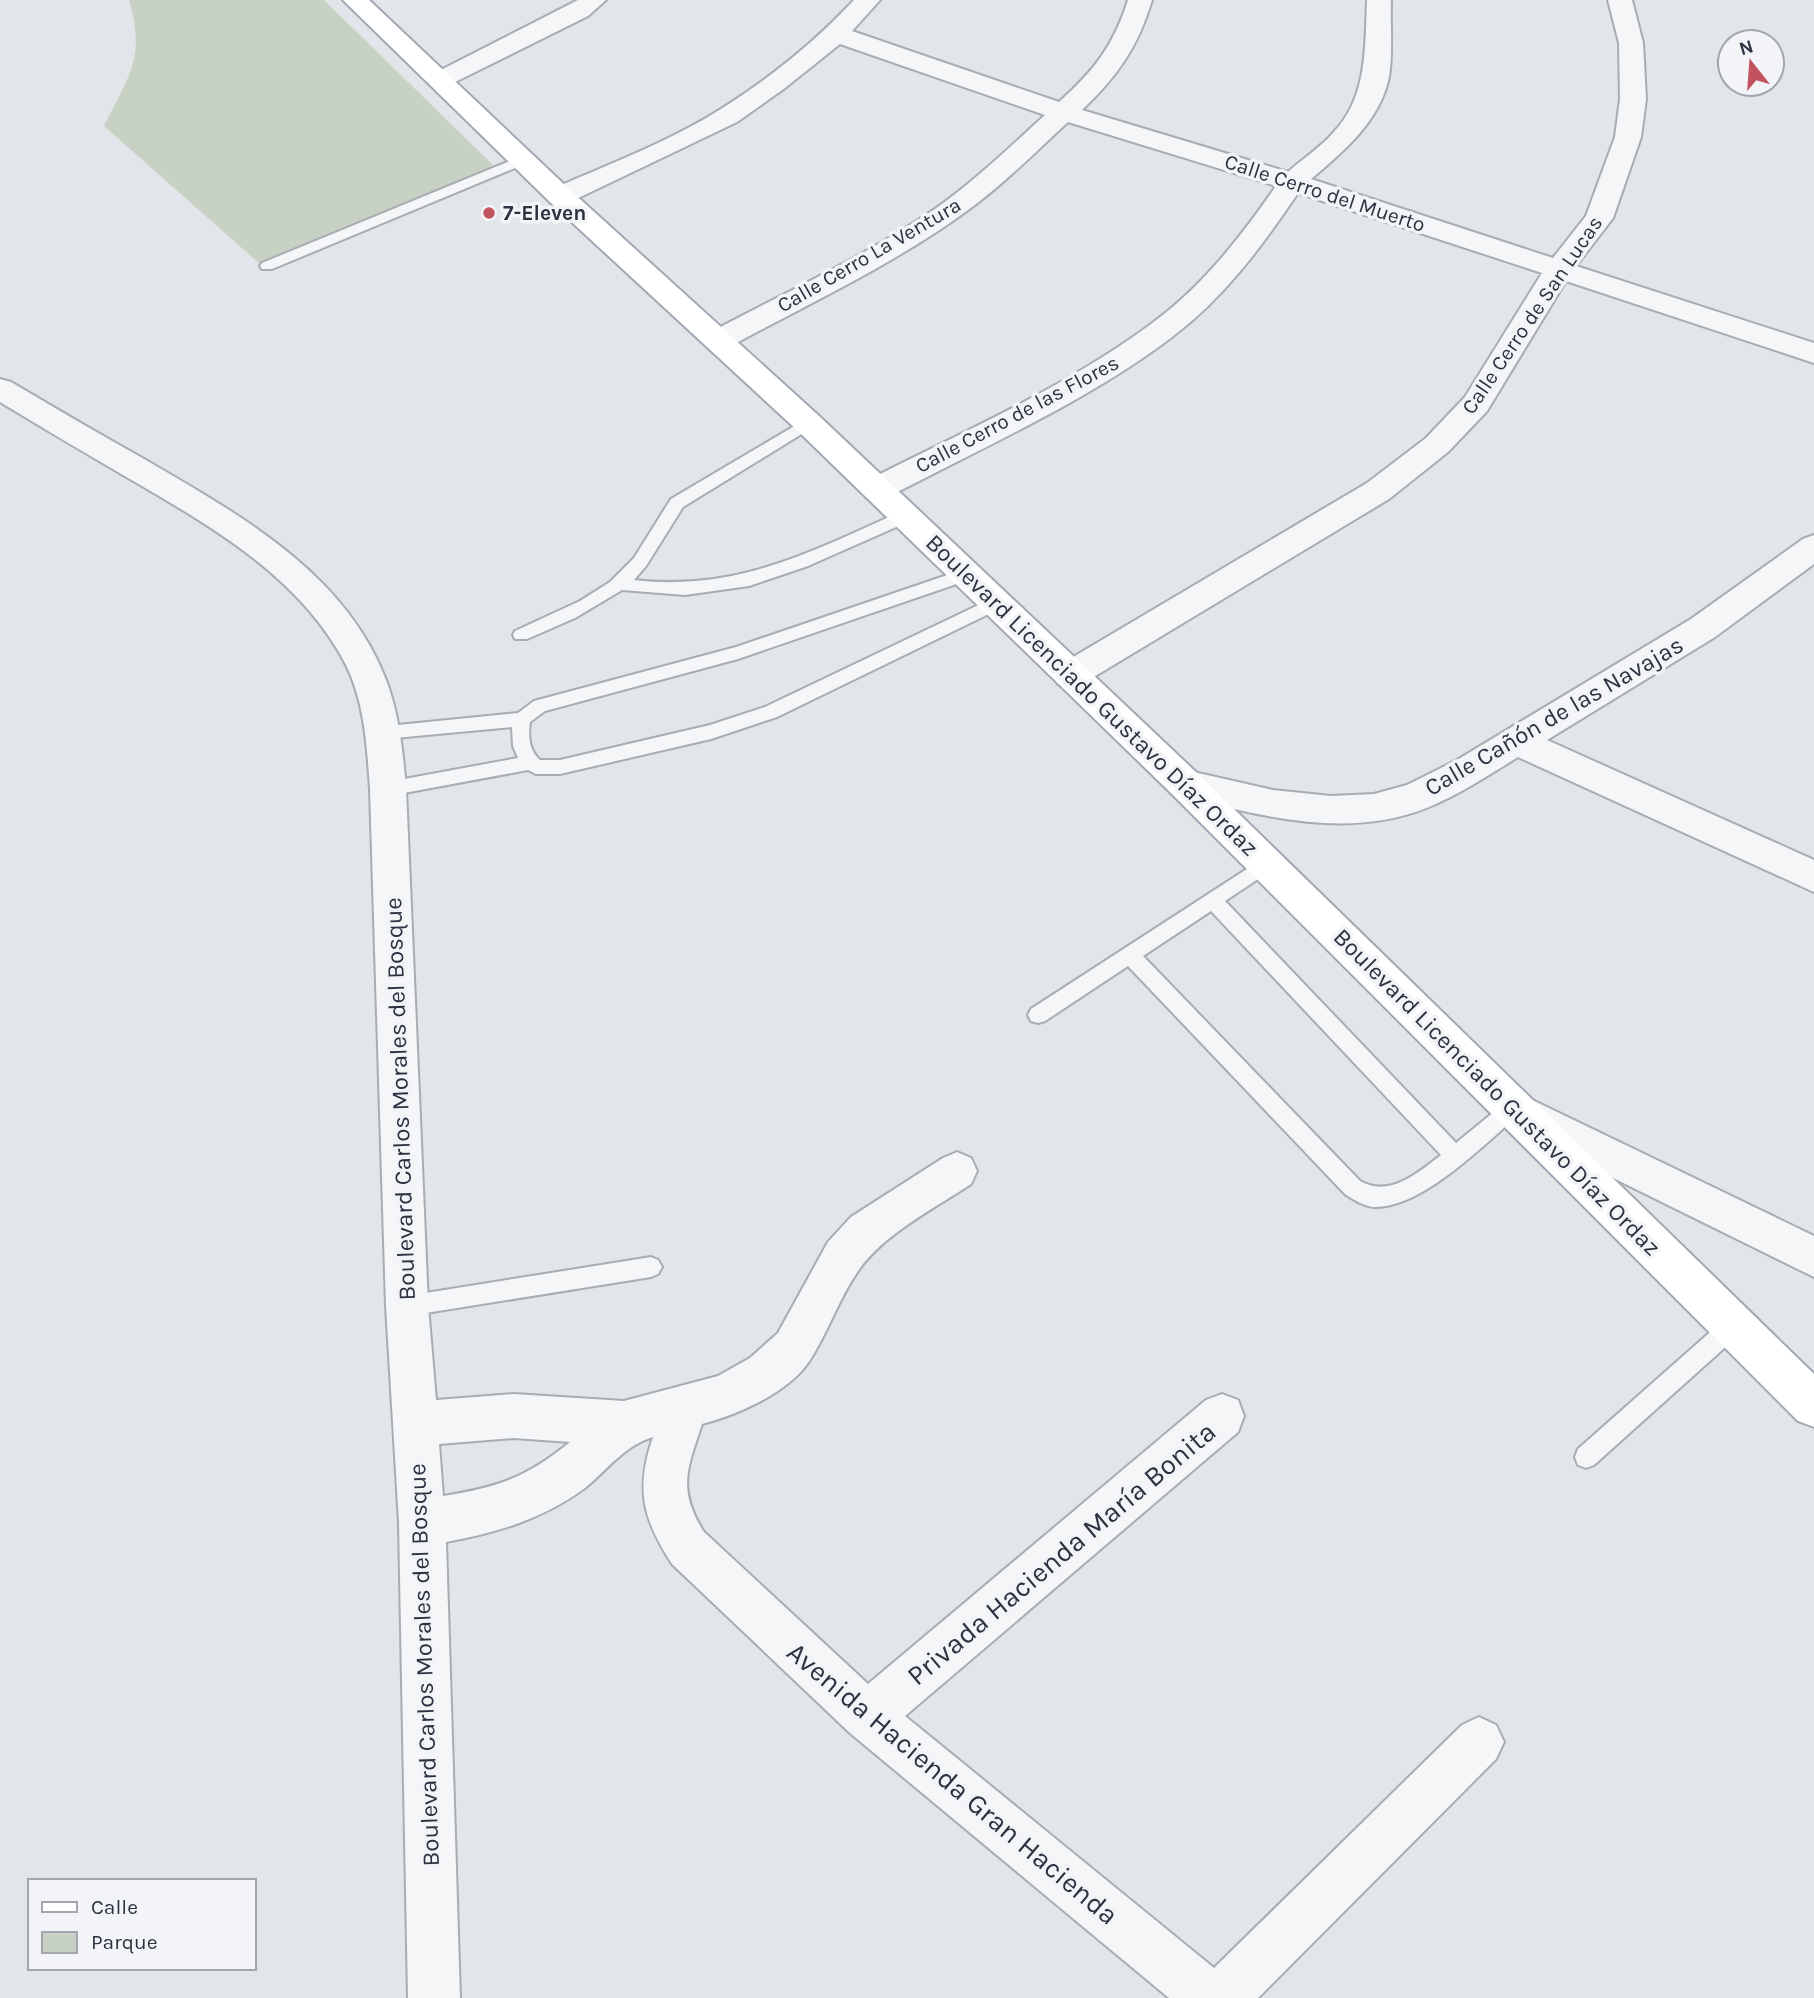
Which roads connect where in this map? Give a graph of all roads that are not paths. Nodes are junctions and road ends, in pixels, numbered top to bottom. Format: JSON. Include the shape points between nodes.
{"nodes":[{"id":1,"x":355,"y":0,"type":"edge"},
{"id":2,"x":594,"y":0,"type":"edge"},
{"id":3,"x":868,"y":0,"type":"edge"},
{"id":4,"x":1140,"y":0,"type":"edge"},
{"id":5,"x":1379,"y":0,"type":"edge"},
{"id":6,"x":1620,"y":0,"type":"edge"},
{"id":7,"x":836,"y":34,"type":"junction"},
{"id":8,"x":440,"y":80,"type":"junction"},
{"id":9,"x":1062,"y":112,"type":"junction"},
{"id":10,"x":522,"y":160,"type":"junction"},
{"id":11,"x":1293,"y":181,"type":"junction"},
{"id":12,"x":560,"y":196,"type":"junction"},
{"id":13,"x":267,"y":266,"type":"dead end"},
{"id":14,"x":1559,"y":269,"type":"junction"},
{"id":15,"x":719,"y":340,"type":"junction"},
{"id":16,"x":1814,"y":353,"type":"edge"},
{"id":17,"x":0,"y":389,"type":"edge"},
{"id":18,"x":808,"y":423,"type":"junction"},
{"id":19,"x":877,"y":489,"type":"junction"},
{"id":20,"x":906,"y":516,"type":"junction"},
{"id":21,"x":1814,"y":547,"type":"edge"},
{"id":22,"x":965,"y":575,"type":"junction"},
{"id":23,"x":620,"y":584,"type":"junction"},
{"id":24,"x":995,"y":604,"type":"junction"},
{"id":25,"x":522,"y":635,"type":"dead end"},
{"id":26,"x":1070,"y":675,"type":"junction"},
{"id":27,"x":522,"y":719,"type":"junction"},
{"id":28,"x":384,"y":733,"type":"junction"},
{"id":29,"x":1516,"y":741,"type":"junction"},
{"id":30,"x":530,"y":763,"type":"junction"},
{"id":31,"x":1185,"y":784,"type":"junction"},
{"id":32,"x":388,"y":789,"type":"junction"},
{"id":33,"x":1268,"y":864,"type":"junction"},
{"id":34,"x":1814,"y":877,"type":"edge"},
{"id":35,"x":1213,"y":901,"type":"junction"},
{"id":36,"x":1130,"y":955,"type":"junction"},
{"id":37,"x":1038,"y":1015,"type":"dead end"},
{"id":38,"x":1513,"y":1108,"type":"junction"},
{"id":39,"x":1454,"y":1155,"type":"junction"},
{"id":40,"x":957,"y":1171,"type":"dead end"},
{"id":41,"x":1814,"y":1256,"type":"edge"},
{"id":42,"x":651,"y":1267,"type":"dead end"},
{"id":43,"x":407,"y":1306,"type":"junction"},
{"id":44,"x":1733,"y":1326,"type":"junction"},
{"id":45,"x":1814,"y":1405,"type":"edge"},
{"id":46,"x":685,"y":1409,"type":"junction"},
{"id":47,"x":1223,"y":1416,"type":"dead end"},
{"id":48,"x":624,"y":1423,"type":"junction"},
{"id":49,"x":415,"y":1424,"type":"junction"},
{"id":50,"x":1586,"y":1457,"type":"dead end"},
{"id":51,"x":422,"y":1523,"type":"junction"},
{"id":52,"x":867,"y":1717,"type":"junction"},
{"id":53,"x":1479,"y":1742,"type":"dead end"},
{"id":54,"x":435,"y":1998,"type":"edge"},
{"id":55,"x":1210,"y":1998,"type":"edge"},
{"id":56,"x":1221,"y":1998,"type":"edge"}],
"edges":[{"from":1,"to":8,"type":"main road","name":"Boulevard Licenciado Gustavo Díaz Ordaz"},
{"from":2,"to":8,"type":"street"},
{"from":3,"to":7,"type":"street"},
{"from":4,"to":9,"type":"street","name":"Calle Cerro La Ventura","via":[[1131,30],[1101,78]]},
{"from":5,"to":11,"type":"street","name":"Calle Cerro de las Flores","via":[[1376,76],[1366,102],[1345,137]]},
{"from":6,"to":14,"type":"street","name":"Calle Cerro de San Lucas","via":[[1631,43],[1633,99],[1628,137],[1599,218]]},
{"from":7,"to":9,"type":"street","name":"Calle Cerro del Muerto"},
{"from":7,"to":12,"type":"street","via":[[729,116]]},
{"from":8,"to":10,"type":"main road","name":"Boulevard Licenciado Gustavo Díaz Ordaz"},
{"from":9,"to":11,"type":"street","name":"Calle Cerro del Muerto"},
{"from":9,"to":15,"type":"street","name":"Calle Cerro La Ventura","via":[[991,179],[944,215]]},
{"from":10,"to":12,"type":"main road","name":"Boulevard Licenciado Gustavo Díaz Ordaz"},
{"from":10,"to":13,"type":"lane"},
{"from":11,"to":14,"type":"street","name":"Calle Cerro del Muerto"},
{"from":11,"to":19,"type":"street","name":"Calle Cerro de las Flores","via":[[1251,242],[1163,330],[1094,376]]},
{"from":12,"to":15,"type":"main road","name":"Boulevard Licenciado Gustavo Díaz Ordaz"},
{"from":14,"to":16,"type":"street","name":"Calle Cerro del Muerto"},
{"from":14,"to":26,"type":"street","name":"Calle Cerro de San Lucas","via":[[1476,404],[1437,445],[1378,491]]},
{"from":15,"to":18,"type":"main road","name":"Boulevard Licenciado Gustavo Díaz Ordaz"},
{"from":17,"to":28,"type":"street","name":"Boulevard Carlos Morales del Bosque","via":[[210,511],[271,555],[343,629],[364,666]]},
{"from":18,"to":19,"type":"main road","name":"Boulevard Licenciado Gustavo Díaz Ordaz"},
{"from":18,"to":23,"type":"lane","via":[[677,503],[663,518],[640,563]]},
{"from":19,"to":20,"type":"main road","name":"Boulevard Licenciado Gustavo Díaz Ordaz"},
{"from":20,"to":22,"type":"main road","name":"Boulevard Licenciado Gustavo Díaz Ordaz"},
{"from":20,"to":23,"type":"lane","via":[[790,567],[725,585],[669,590]]},
{"from":21,"to":29,"type":"street","name":"Calle Cañón de las Navajas","via":[[1703,628]]},
{"from":22,"to":24,"type":"main road","name":"Boulevard Licenciado Gustavo Díaz Ordaz"},
{"from":22,"to":27,"type":"lane","via":[[738,653],[554,702]]},
{"from":23,"to":25,"type":"lane"},
{"from":24,"to":26,"type":"main road","name":"Boulevard Licenciado Gustavo Díaz Ordaz"},
{"from":24,"to":30,"type":"lane","via":[[771,712],[729,727],[560,767]]},
{"from":26,"to":31,"type":"main road","name":"Boulevard Licenciado Gustavo Díaz Ordaz"},
{"from":27,"to":28,"type":"lane"},
{"from":27,"to":30,"type":"lane","via":[[523,749]]},
{"from":28,"to":32,"type":"street","name":"Boulevard Carlos Morales del Bosque"},
{"from":29,"to":31,"type":"street","name":"Calle Cañón de las Navajas","via":[[1416,797],[1374,808],[1331,810],[1273,804]]},
{"from":29,"to":34,"type":"street"},
{"from":30,"to":32,"type":"lane"},
{"from":31,"to":33,"type":"main road","name":"Boulevard Licenciado Gustavo Díaz Ordaz"},
{"from":32,"to":43,"type":"street","name":"Boulevard Carlos Morales del Bosque"},
{"from":33,"to":35,"type":"lane"},
{"from":33,"to":38,"type":"main road","name":"Boulevard Licenciado Gustavo Díaz Ordaz"},
{"from":35,"to":36,"type":"lane"},
{"from":35,"to":39,"type":"lane"},
{"from":36,"to":37,"type":"lane"},
{"from":36,"to":39,"type":"lane","via":[[1353,1188],[1370,1198],[1402,1194]]},
{"from":38,"to":39,"type":"lane"},
{"from":38,"to":41,"type":"street"},
{"from":38,"to":44,"type":"main road","name":"Boulevard Licenciado Gustavo Díaz Ordaz"},
{"from":40,"to":46,"type":"street","via":[[866,1231],[843,1256],[793,1348],[765,1373],[726,1396]]},
{"from":42,"to":43,"type":"lane"},
{"from":43,"to":49,"type":"street","name":"Boulevard Carlos Morales del Bosque"},
{"from":44,"to":45,"type":"main road","name":"Boulevard Licenciado Gustavo Díaz Ordaz"},
{"from":44,"to":50,"type":"lane"},
{"from":46,"to":48,"type":"street"},
{"from":46,"to":52,"type":"street","name":"Avenida Hacienda Gran Hacienda","via":[[663,1478],[663,1499],[676,1532]]},
{"from":47,"to":52,"type":"street","name":"Privada Hacienda María Bonita"},
{"from":48,"to":49,"type":"street","via":[[514,1416]]},
{"from":48,"to":51,"type":"street","via":[[544,1490],[505,1506]]},
{"from":49,"to":51,"type":"street","name":"Boulevard Carlos Morales del Bosque"},
{"from":51,"to":54,"type":"street","name":"Boulevard Carlos Morales del Bosque"},
{"from":52,"to":55,"type":"street","name":"Avenida Hacienda Gran Hacienda"},
{"from":53,"to":56,"type":"street"}]}
